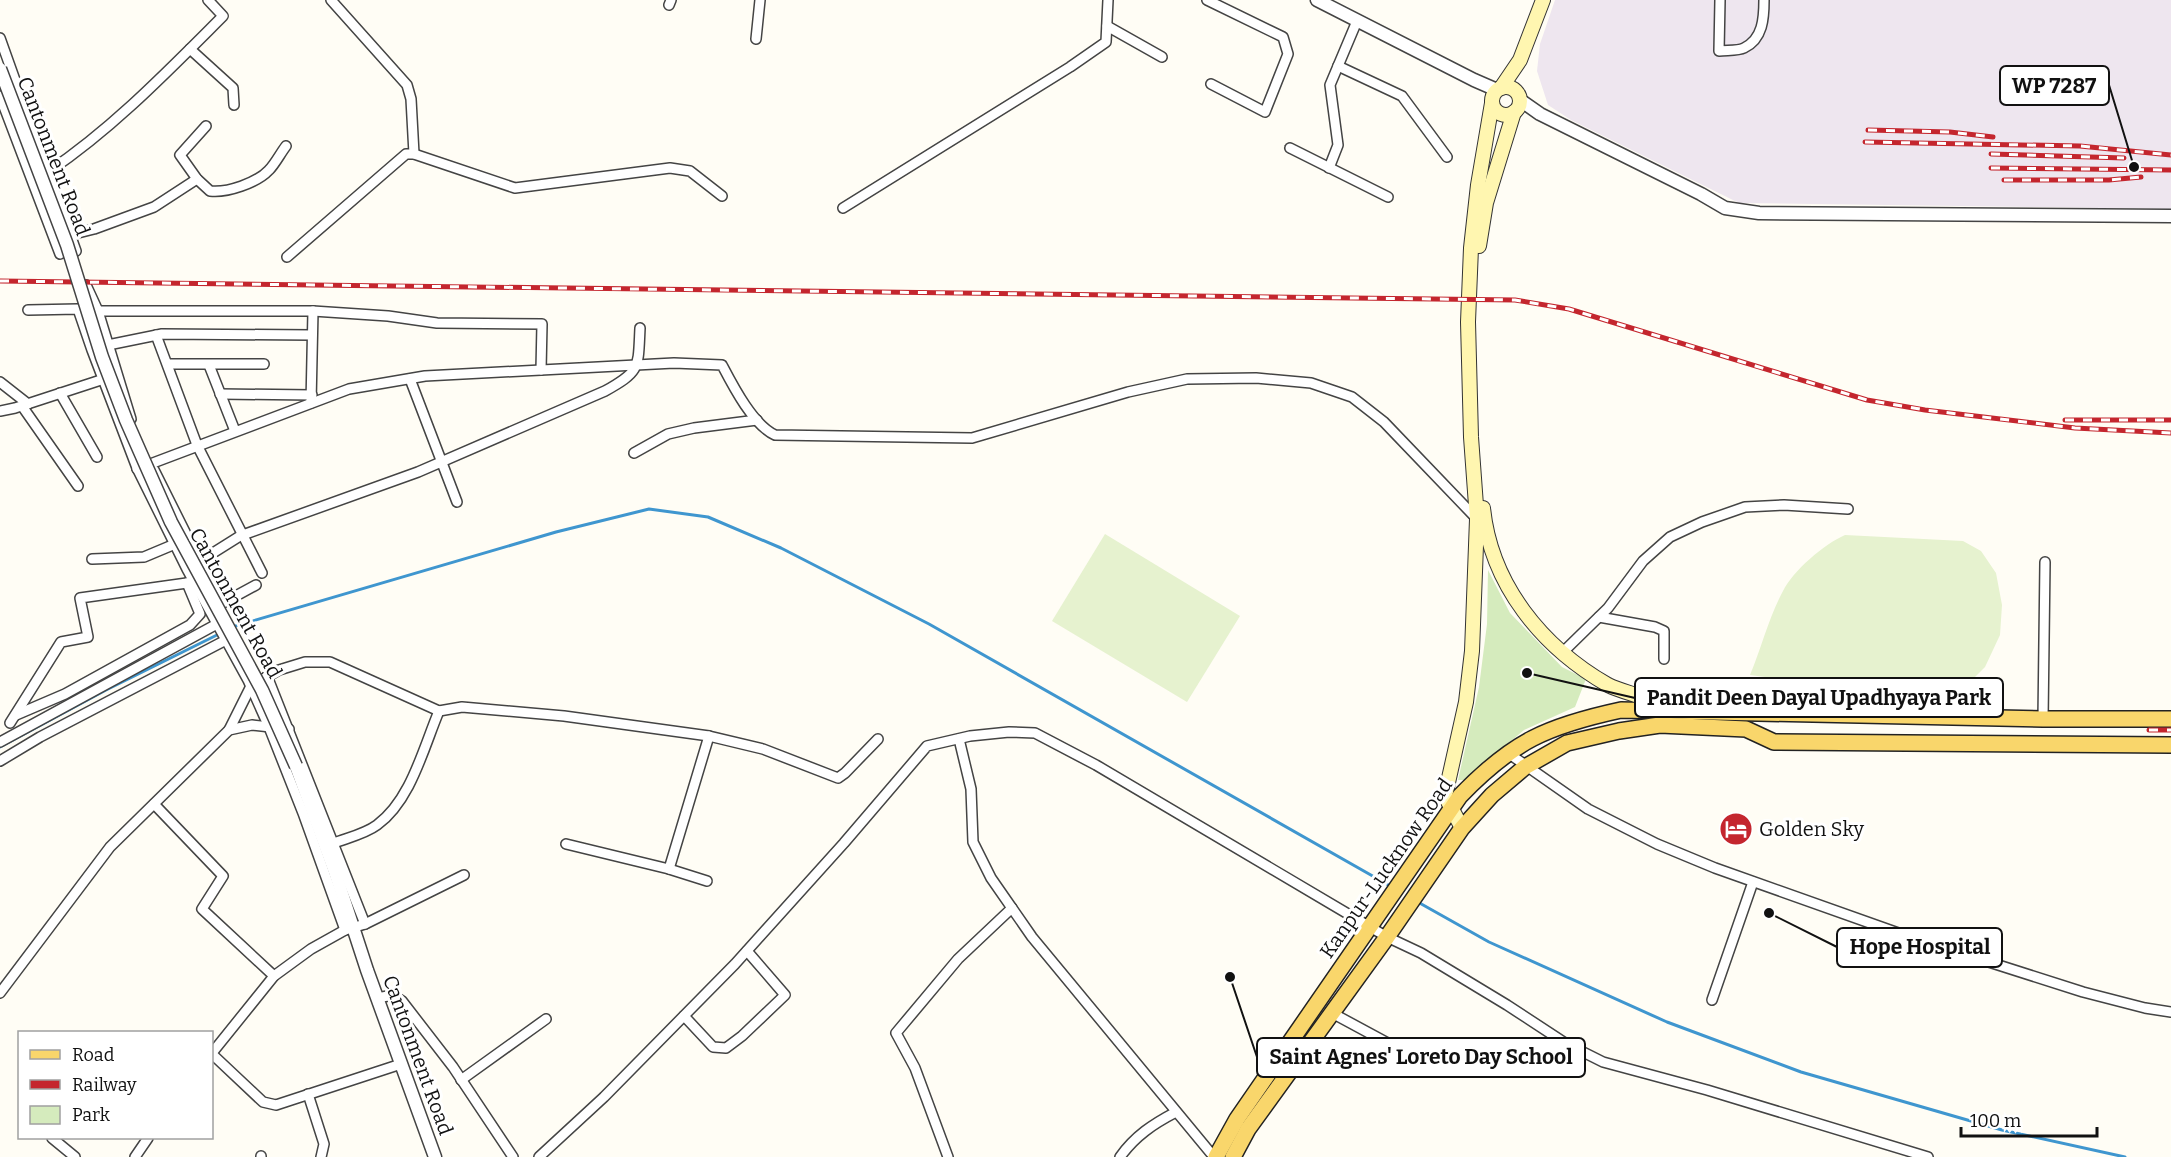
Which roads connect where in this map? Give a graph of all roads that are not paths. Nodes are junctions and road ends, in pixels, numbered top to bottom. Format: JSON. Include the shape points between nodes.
{"nodes":[{"id":1,"x":208,"y":0,"type":"edge"},
{"id":2,"x":331,"y":0,"type":"edge"},
{"id":3,"x":760,"y":0,"type":"edge"},
{"id":4,"x":1108,"y":0,"type":"edge"},
{"id":5,"x":1207,"y":0,"type":"edge"},
{"id":6,"x":1317,"y":0,"type":"edge"},
{"id":7,"x":1543,"y":0,"type":"edge"},
{"id":8,"x":1720,"y":0,"type":"edge"},
{"id":9,"x":1764,"y":0,"type":"edge"},
{"id":10,"x":1357,"y":21,"type":"junction"},
{"id":11,"x":1107,"y":26,"type":"junction"},
{"id":12,"x":0,"y":39,"type":"edge"},
{"id":13,"x":756,"y":39,"type":"dead end"},
{"id":14,"x":190,"y":49,"type":"junction"},
{"id":15,"x":1162,"y":57,"type":"dead end"},
{"id":16,"x":1520,"y":60,"type":"junction"},
{"id":17,"x":1338,"y":66,"type":"junction"},
{"id":18,"x":0,"y":69,"type":"edge"},
{"id":19,"x":1211,"y":84,"type":"dead end"},
{"id":20,"x":1496,"y":95,"type":"junction"},
{"id":21,"x":0,"y":96,"type":"edge"},
{"id":22,"x":1517,"y":104,"type":"junction"},
{"id":23,"x":234,"y":105,"type":"dead end"},
{"id":24,"x":206,"y":126,"type":"dead end"},
{"id":25,"x":286,"y":146,"type":"dead end"},
{"id":26,"x":1290,"y":148,"type":"dead end"},
{"id":27,"x":414,"y":154,"type":"junction"},
{"id":28,"x":1447,"y":157,"type":"dead end"},
{"id":29,"x":1329,"y":168,"type":"junction"},
{"id":30,"x":48,"y":172,"type":"junction"},
{"id":31,"x":197,"y":179,"type":"junction"},
{"id":32,"x":722,"y":196,"type":"dead end"},
{"id":33,"x":1388,"y":197,"type":"dead end"},
{"id":34,"x":843,"y":208,"type":"dead end"},
{"id":35,"x":2171,"y":216,"type":"edge"},
{"id":36,"x":70,"y":235,"type":"junction"},
{"id":37,"x":76,"y":250,"type":"dead end"},
{"id":38,"x":60,"y":254,"type":"dead end"},
{"id":39,"x":287,"y":257,"type":"dead end"},
{"id":40,"x":86,"y":285,"type":"dead end"},
{"id":41,"x":28,"y":310,"type":"dead end"},
{"id":42,"x":98,"y":311,"type":"junction"},
{"id":43,"x":313,"y":311,"type":"junction"},
{"id":44,"x":640,"y":328,"type":"dead end"},
{"id":45,"x":156,"y":335,"type":"junction"},
{"id":46,"x":312,"y":335,"type":"junction"},
{"id":47,"x":109,"y":345,"type":"junction"},
{"id":48,"x":91,"y":349,"type":"junction"},
{"id":49,"x":168,"y":364,"type":"junction"},
{"id":50,"x":264,"y":364,"type":"dead end"},
{"id":51,"x":209,"y":365,"type":"junction"},
{"id":52,"x":638,"y":365,"type":"junction"},
{"id":53,"x":541,"y":370,"type":"junction"},
{"id":54,"x":118,"y":375,"type":"junction"},
{"id":55,"x":410,"y":379,"type":"junction"},
{"id":56,"x":103,"y":380,"type":"junction"},
{"id":57,"x":0,"y":382,"type":"edge"},
{"id":58,"x":60,"y":393,"type":"junction"},
{"id":59,"x":220,"y":394,"type":"junction"},
{"id":60,"x":312,"y":399,"type":"junction"},
{"id":61,"x":25,"y":405,"type":"junction"},
{"id":62,"x":0,"y":411,"type":"edge"},
{"id":63,"x":757,"y":420,"type":"junction"},
{"id":64,"x":235,"y":431,"type":"junction"},
{"id":65,"x":197,"y":445,"type":"junction"},
{"id":66,"x":634,"y":453,"type":"dead end"},
{"id":67,"x":97,"y":457,"type":"dead end"},
{"id":68,"x":442,"y":462,"type":"junction"},
{"id":69,"x":151,"y":465,"type":"junction"},
{"id":70,"x":137,"y":469,"type":"junction"},
{"id":71,"x":78,"y":486,"type":"dead end"},
{"id":72,"x":457,"y":502,"type":"dead end"},
{"id":73,"x":1848,"y":509,"type":"dead end"},
{"id":74,"x":1477,"y":519,"type":"junction"},
{"id":75,"x":243,"y":535,"type":"junction"},
{"id":76,"x":175,"y":544,"type":"junction"},
{"id":77,"x":92,"y":560,"type":"dead end"},
{"id":78,"x":200,"y":561,"type":"junction"},
{"id":79,"x":2045,"y":562,"type":"dead end"},
{"id":80,"x":187,"y":569,"type":"junction"},
{"id":81,"x":262,"y":573,"type":"dead end"},
{"id":82,"x":190,"y":583,"type":"junction"},
{"id":83,"x":256,"y":585,"type":"dead end"},
{"id":84,"x":1599,"y":617,"type":"junction"},
{"id":85,"x":217,"y":624,"type":"junction"},
{"id":86,"x":226,"y":640,"type":"junction"},
{"id":87,"x":1562,"y":653,"type":"junction"},
{"id":88,"x":1664,"y":659,"type":"dead end"},
{"id":89,"x":267,"y":676,"type":"junction"},
{"id":90,"x":250,"y":686,"type":"junction"},
{"id":91,"x":439,"y":711,"type":"junction"},
{"id":92,"x":1667,"y":711,"type":"junction"},
{"id":93,"x":1759,"y":714,"type":"junction"},
{"id":94,"x":2043,"y":719,"type":"junction"},
{"id":95,"x":2171,"y":719,"type":"edge"},
{"id":96,"x":269,"y":727,"type":"junction"},
{"id":97,"x":289,"y":729,"type":"junction"},
{"id":98,"x":229,"y":730,"type":"junction"},
{"id":99,"x":1757,"y":734,"type":"junction"},
{"id":100,"x":709,"y":736,"type":"junction"},
{"id":101,"x":878,"y":739,"type":"dead end"},
{"id":102,"x":959,"y":739,"type":"junction"},
{"id":103,"x":0,"y":742,"type":"edge"},
{"id":104,"x":2171,"y":745,"type":"edge"},
{"id":105,"x":1508,"y":753,"type":"junction"},
{"id":106,"x":0,"y":761,"type":"edge"},
{"id":107,"x":1526,"y":767,"type":"junction"},
{"id":108,"x":154,"y":804,"type":"junction"},
{"id":109,"x":1451,"y":810,"type":"junction"},
{"id":110,"x":1462,"y":828,"type":"junction"},
{"id":111,"x":334,"y":843,"type":"junction"},
{"id":112,"x":566,"y":844,"type":"dead end"},
{"id":113,"x":669,"y":869,"type":"junction"},
{"id":114,"x":464,"y":875,"type":"dead end"},
{"id":115,"x":707,"y":881,"type":"dead end"},
{"id":116,"x":1753,"y":882,"type":"junction"},
{"id":117,"x":1011,"y":908,"type":"junction"},
{"id":118,"x":1371,"y":926,"type":"junction"},
{"id":119,"x":354,"y":927,"type":"junction"},
{"id":120,"x":1387,"y":937,"type":"junction"},
{"id":121,"x":747,"y":951,"type":"junction"},
{"id":122,"x":274,"y":976,"type":"junction"},
{"id":123,"x":0,"y":993,"type":"edge"},
{"id":124,"x":377,"y":998,"type":"junction"},
{"id":125,"x":1712,"y":1000,"type":"dead end"},
{"id":126,"x":2171,"y":1012,"type":"edge"},
{"id":127,"x":1332,"y":1013,"type":"junction"},
{"id":128,"x":684,"y":1016,"type":"junction"},
{"id":129,"x":546,"y":1019,"type":"dead end"},
{"id":130,"x":213,"y":1052,"type":"edge"},
{"id":131,"x":213,"y":1054,"type":"edge"},
{"id":132,"x":1428,"y":1062,"type":"dead end"},
{"id":133,"x":401,"y":1064,"type":"junction"},
{"id":134,"x":461,"y":1080,"type":"junction"},
{"id":135,"x":308,"y":1094,"type":"junction"},
{"id":136,"x":1176,"y":1112,"type":"junction"},
{"id":137,"x":54,"y":1139,"type":"edge"},
{"id":138,"x":147,"y":1139,"type":"edge"},
{"id":139,"x":75,"y":1157,"type":"edge"},
{"id":140,"x":135,"y":1157,"type":"edge"},
{"id":141,"x":321,"y":1157,"type":"edge"},
{"id":142,"x":435,"y":1157,"type":"edge"},
{"id":143,"x":513,"y":1157,"type":"edge"},
{"id":144,"x":538,"y":1157,"type":"edge"},
{"id":145,"x":948,"y":1157,"type":"edge"},
{"id":146,"x":1120,"y":1157,"type":"edge"},
{"id":147,"x":1215,"y":1157,"type":"edge"},
{"id":148,"x":1233,"y":1157,"type":"edge"},
{"id":149,"x":1928,"y":1157,"type":"edge"}],
"edges":[{"from":1,"to":14,"type":"street","via":[[223,16]]},
{"from":2,"to":27,"type":"street","via":[[407,85]]},
{"from":3,"to":13,"type":"street"},
{"from":4,"to":11,"type":"street"},
{"from":5,"to":19,"type":"street","via":[[1283,37],[1288,54],[1265,112]]},
{"from":6,"to":10,"type":"street"},
{"from":7,"to":16,"type":"main road"},
{"from":8,"to":9,"type":"street","via":[[1719,51],[1744,48],[1757,37],[1764,21]]},
{"from":10,"to":17,"type":"street"},
{"from":10,"to":20,"type":"street"},
{"from":11,"to":15,"type":"street"},
{"from":11,"to":34,"type":"street","via":[[1106,42],[1070,68]]},
{"from":12,"to":30,"type":"street"},
{"from":14,"to":23,"type":"street","via":[[233,88]]},
{"from":14,"to":30,"type":"street","via":[[109,126]]},
{"from":16,"to":20,"type":"main road"},
{"from":16,"to":22,"type":"main road"},
{"from":17,"to":28,"type":"street","via":[[1402,96]]},
{"from":17,"to":29,"type":"street","via":[[1330,85],[1338,145]]},
{"from":18,"to":119,"type":"street","name":"Cantonment Road","bridge":true,"via":[[67,245],[126,420],[171,522],[262,690],[296,766]]},
{"from":20,"to":22,"type":"main road","via":[[1512,88]]},
{"from":20,"to":22,"type":"main road","via":[[1497,111],[1501,113]]},
{"from":20,"to":74,"type":"main road","via":[[1473,220],[1470,259],[1471,437]]},
{"from":21,"to":38,"type":"street"},
{"from":22,"to":35,"type":"street","via":[[1725,208],[1759,213]]},
{"from":22,"to":87,"type":"main road","via":[[1486,203],[1479,245],[1475,330],[1481,484],[1485,523],[1496,565],[1533,626]]},
{"from":24,"to":31,"type":"street","via":[[180,154]]},
{"from":25,"to":31,"type":"street","via":[[266,173],[230,191],[210,191]]},
{"from":26,"to":29,"type":"street"},
{"from":27,"to":32,"type":"street","via":[[516,188],[670,168],[690,171]]},
{"from":27,"to":39,"type":"street","via":[[406,154]]},
{"from":29,"to":33,"type":"street"},
{"from":30,"to":36,"type":"street"},
{"from":31,"to":36,"type":"street","via":[[154,207]]},
{"from":36,"to":37,"type":"street"},
{"from":40,"to":42,"type":"street"},
{"from":41,"to":48,"type":"street","via":[[78,309]]},
{"from":42,"to":43,"type":"street"},
{"from":42,"to":47,"type":"street"},
{"from":43,"to":46,"type":"street"},
{"from":43,"to":53,"type":"street","via":[[437,323],[542,324]]},
{"from":44,"to":52,"type":"street"},
{"from":45,"to":46,"type":"street"},
{"from":45,"to":47,"type":"street"},
{"from":45,"to":49,"type":"street"},
{"from":46,"to":60,"type":"street"},
{"from":47,"to":48,"type":"street"},
{"from":47,"to":54,"type":"street"},
{"from":48,"to":56,"type":"street"},
{"from":49,"to":51,"type":"street"},
{"from":49,"to":65,"type":"street"},
{"from":50,"to":51,"type":"street"},
{"from":51,"to":59,"type":"street"},
{"from":52,"to":53,"type":"street"},
{"from":52,"to":63,"type":"street","via":[[722,365]]},
{"from":52,"to":68,"type":"street","via":[[628,378],[605,392]]},
{"from":53,"to":55,"type":"street"},
{"from":54,"to":56,"type":"street"},
{"from":54,"to":69,"type":"street","via":[[132,423]]},
{"from":55,"to":60,"type":"street"},
{"from":55,"to":68,"type":"street"},
{"from":56,"to":58,"type":"street"},
{"from":56,"to":70,"type":"street"},
{"from":57,"to":61,"type":"street"},
{"from":58,"to":61,"type":"street"},
{"from":58,"to":67,"type":"street"},
{"from":59,"to":60,"type":"street"},
{"from":59,"to":64,"type":"street"},
{"from":60,"to":64,"type":"street"},
{"from":61,"to":62,"type":"street"},
{"from":61,"to":71,"type":"street"},
{"from":63,"to":66,"type":"street","via":[[668,434]]},
{"from":63,"to":74,"type":"street","via":[[774,435],[972,438],[1128,392],[1187,379],[1256,378],[1311,383],[1352,397],[1384,422]]},
{"from":64,"to":65,"type":"street"},
{"from":65,"to":69,"type":"street"},
{"from":65,"to":75,"type":"street"},
{"from":68,"to":72,"type":"street"},
{"from":68,"to":75,"type":"street"},
{"from":69,"to":70,"type":"street"},
{"from":69,"to":78,"type":"street"},
{"from":70,"to":76,"type":"street"},
{"from":73,"to":84,"type":"street","via":[[1745,507],[1702,522],[1670,537],[1643,561]]},
{"from":74,"to":109,"type":"main road","via":[[1472,651],[1466,702],[1445,796]]},
{"from":75,"to":78,"type":"street"},
{"from":75,"to":81,"type":"street"},
{"from":76,"to":77,"type":"street","via":[[144,557]]},
{"from":76,"to":80,"type":"street"},
{"from":78,"to":80,"type":"street"},
{"from":78,"to":83,"type":"street","via":[[221,604]]},
{"from":79,"to":94,"type":"street"},
{"from":80,"to":82,"type":"street"},
{"from":82,"to":82,"type":"street","via":[[80,598],[88,637],[61,642],[13,719],[190,625],[200,614]]},
{"from":82,"to":85,"type":"street"},
{"from":84,"to":87,"type":"street"},
{"from":84,"to":88,"type":"street","via":[[1664,631]]},
{"from":85,"to":86,"type":"street"},
{"from":85,"to":103,"type":"street"},
{"from":86,"to":90,"type":"street"},
{"from":86,"to":106,"type":"street"},
{"from":87,"to":92,"type":"main road","via":[[1610,686]]},
{"from":89,"to":90,"type":"street"},
{"from":89,"to":91,"type":"street","via":[[304,662],[330,662]]},
{"from":89,"to":97,"type":"street"},
{"from":90,"to":96,"type":"street"},
{"from":90,"to":98,"type":"street"},
{"from":91,"to":100,"type":"street","via":[[462,707],[553,715]]},
{"from":91,"to":111,"type":"street","via":[[411,780],[390,814],[375,827]]},
{"from":92,"to":93,"type":"main road","name":"Kanpur-Lucknow Road"},
{"from":92,"to":105,"type":"main road","name":"Kanpur-Lucknow Road","via":[[1621,710],[1579,719],[1545,731]]},
{"from":93,"to":94,"type":"main road","name":"Kanpur-Lucknow Road"},
{"from":93,"to":99,"type":"main road"},
{"from":94,"to":95,"type":"main road","name":"Kanpur-Lucknow Road"},
{"from":96,"to":97,"type":"street"},
{"from":96,"to":98,"type":"street","via":[[247,725]]},
{"from":96,"to":119,"type":"street"},
{"from":97,"to":111,"type":"street"},
{"from":98,"to":108,"type":"street"},
{"from":99,"to":104,"type":"main road","name":"Kanpur-Lucknow Road","via":[[1774,742]]},
{"from":99,"to":107,"type":"main road","name":"Kanpur-Lucknow Road","via":[[1746,729],[1660,725],[1619,730],[1567,743]]},
{"from":100,"to":101,"type":"street","via":[[763,749],[838,778]]},
{"from":100,"to":113,"type":"street"},
{"from":102,"to":117,"type":"street","via":[[971,789],[973,842]]},
{"from":102,"to":118,"type":"street","via":[[1009,732],[1035,733]]},
{"from":102,"to":121,"type":"street","via":[[927,746]]},
{"from":105,"to":107,"type":"street"},
{"from":105,"to":109,"type":"main road","name":"Kanpur-Lucknow Road","via":[[1484,771]]},
{"from":107,"to":110,"type":"main road","name":"Kanpur-Lucknow Road","via":[[1492,795]]},
{"from":107,"to":116,"type":"street","via":[[1588,810],[1657,844]]},
{"from":108,"to":122,"type":"street","via":[[223,876],[202,909]]},
{"from":108,"to":123,"type":"street","via":[[110,847]]},
{"from":109,"to":110,"type":"main road"},
{"from":109,"to":118,"type":"main road","name":"Kanpur-Lucknow Road"},
{"from":110,"to":120,"type":"main road","name":"Kanpur-Lucknow Road"},
{"from":111,"to":119,"type":"street"},
{"from":112,"to":113,"type":"street"},
{"from":113,"to":115,"type":"street"},
{"from":114,"to":119,"type":"street"},
{"from":116,"to":125,"type":"street"},
{"from":116,"to":126,"type":"street","via":[[2083,992]]},
{"from":117,"to":136,"type":"street"},
{"from":117,"to":145,"type":"street","via":[[958,959],[896,1033],[915,1068]]},
{"from":118,"to":120,"type":"street"},
{"from":118,"to":147,"type":"main road","name":"Kanpur-Lucknow Road","via":[[1237,1119]]},
{"from":119,"to":122,"type":"street","via":[[311,949]]},
{"from":119,"to":124,"type":"street","name":"Cantonment Road"},
{"from":120,"to":127,"type":"main road","name":"Kanpur-Lucknow Road"},
{"from":120,"to":149,"type":"street","via":[[1421,952],[1565,1043],[1603,1062]]},
{"from":121,"to":128,"type":"street"},
{"from":121,"to":128,"type":"street","via":[[785,995],[726,1048],[713,1047]]},
{"from":122,"to":130,"type":"street"},
{"from":124,"to":133,"type":"street","name":"Cantonment Road"},
{"from":124,"to":134,"type":"street","via":[[393,995],[402,1001]]},
{"from":127,"to":132,"type":"street"},
{"from":127,"to":148,"type":"main road","name":"Kanpur-Lucknow Road","via":[[1248,1129]]},
{"from":128,"to":144,"type":"street"},
{"from":129,"to":134,"type":"street"},
{"from":131,"to":135,"type":"street","via":[[263,1102],[276,1105]]},
{"from":133,"to":135,"type":"street"},
{"from":133,"to":142,"type":"street","name":"Cantonment Road"},
{"from":134,"to":143,"type":"street"},
{"from":135,"to":141,"type":"street","via":[[324,1144]]},
{"from":136,"to":146,"type":"street","via":[[1148,1127]]},
{"from":136,"to":147,"type":"street"},
{"from":137,"to":139,"type":"street"},
{"from":138,"to":140,"type":"street"}]}
